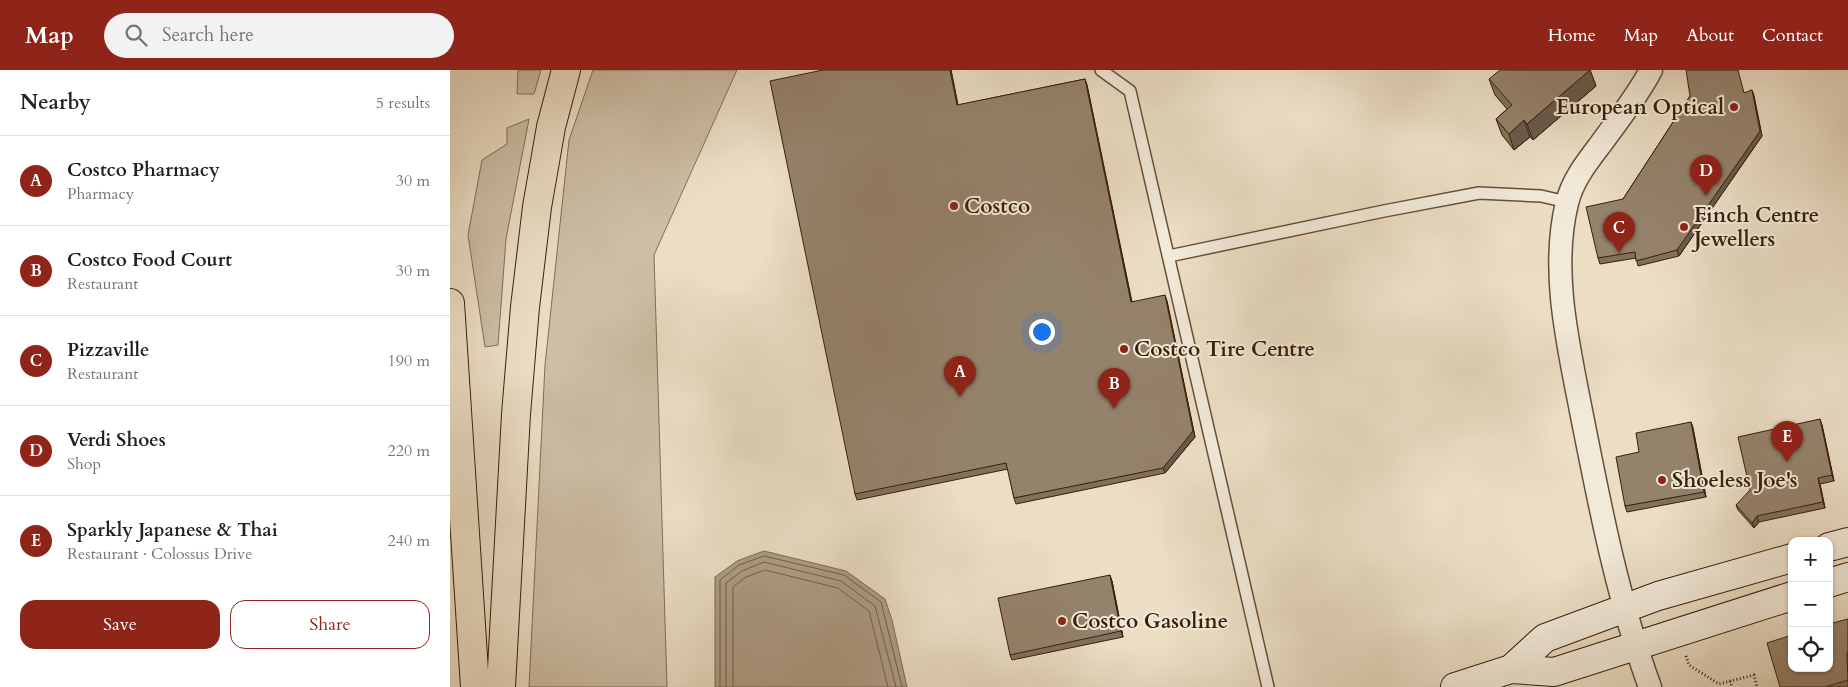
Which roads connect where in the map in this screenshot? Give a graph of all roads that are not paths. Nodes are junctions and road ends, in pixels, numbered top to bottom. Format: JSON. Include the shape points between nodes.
{"nodes":[{"id":1,"x":566,"y":70,"type":"edge"},
{"id":2,"x":1102,"y":70,"type":"edge"},
{"id":3,"x":1651,"y":70,"type":"edge"},
{"id":4,"x":1567,"y":202,"type":"junction"},
{"id":5,"x":1168,"y":256,"type":"junction"},
{"id":6,"x":450,"y":303,"type":"edge"},
{"id":7,"x":1848,"y":542,"type":"edge"},
{"id":8,"x":1833,"y":546,"type":"edge"},
{"id":9,"x":1788,"y":559,"type":"edge"},
{"id":10,"x":1848,"y":577,"type":"edge"},
{"id":11,"x":1832,"y":582,"type":"edge"},
{"id":12,"x":1788,"y":597,"type":"edge"},
{"id":13,"x":1625,"y":608,"type":"junction"},
{"id":14,"x":1636,"y":645,"type":"junction"},
{"id":15,"x":1511,"y":669,"type":"junction"},
{"id":16,"x":475,"y":687,"type":"edge"},
{"id":17,"x":501,"y":687,"type":"edge"},
{"id":18,"x":1268,"y":687,"type":"edge"},
{"id":19,"x":1455,"y":687,"type":"edge"},
{"id":20,"x":1650,"y":687,"type":"edge"}],
"edges":[{"from":1,"to":17,"type":"highway","via":[[538,198],[525,306]]},
{"from":2,"to":5,"type":"lane","via":[[1130,90]]},
{"from":3,"to":4,"type":"street","via":[[1641,90],[1580,172]]},
{"from":4,"to":5,"type":"lane","via":[[1541,196],[1478,194]]},
{"from":4,"to":13,"type":"street","via":[[1559,252],[1566,332],[1590,458]]},
{"from":5,"to":18,"type":"lane"},
{"from":6,"to":16,"type":"highway"},
{"from":7,"to":8,"type":"street"},
{"from":9,"to":13,"type":"street"},
{"from":10,"to":11,"type":"street"},
{"from":12,"to":14,"type":"street"},
{"from":13,"to":14,"type":"street"},
{"from":13,"to":15,"type":"street","via":[[1544,638]]},
{"from":14,"to":15,"type":"street","via":[[1554,672]]},
{"from":14,"to":20,"type":"street"},
{"from":15,"to":19,"type":"street"}]}
